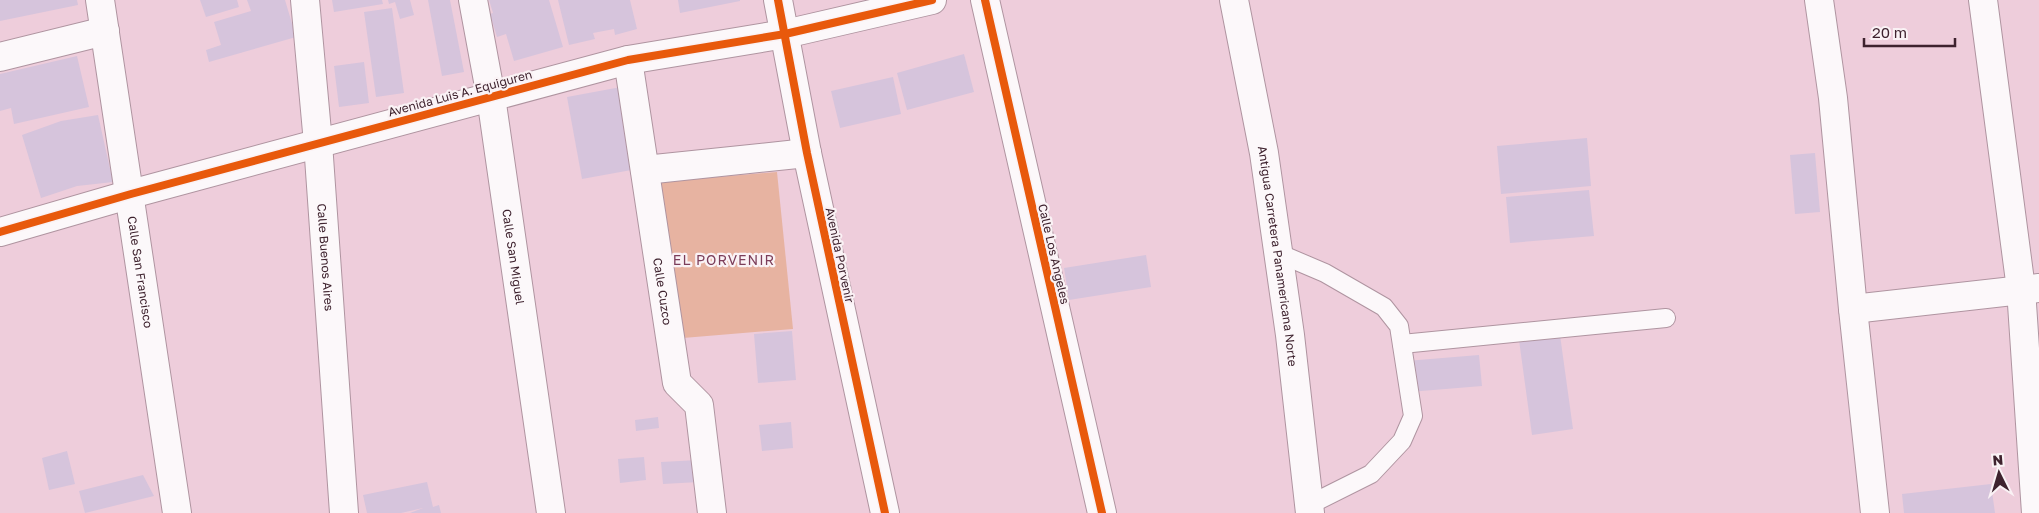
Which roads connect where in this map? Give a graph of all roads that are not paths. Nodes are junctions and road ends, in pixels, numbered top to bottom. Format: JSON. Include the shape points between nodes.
{"nodes":[{"id":1,"x":100,"y":0,"type":"edge"},
{"id":2,"x":305,"y":0,"type":"edge"},
{"id":3,"x":473,"y":0,"type":"edge"},
{"id":4,"x":778,"y":0,"type":"edge"},
{"id":5,"x":932,"y":0,"type":"edge"},
{"id":6,"x":985,"y":0,"type":"edge"},
{"id":7,"x":1234,"y":0,"type":"edge"},
{"id":8,"x":1819,"y":0,"type":"edge"},
{"id":9,"x":1983,"y":0,"type":"edge"},
{"id":10,"x":105,"y":31,"type":"junction"},
{"id":11,"x":784,"y":34,"type":"junction"},
{"id":12,"x":0,"y":57,"type":"edge"},
{"id":13,"x":628,"y":60,"type":"junction"},
{"id":14,"x":491,"y":97,"type":"junction"},
{"id":15,"x":318,"y":143,"type":"junction"},
{"id":16,"x":806,"y":153,"type":"junction"},
{"id":17,"x":645,"y":170,"type":"junction"},
{"id":18,"x":130,"y":194,"type":"junction"},
{"id":19,"x":0,"y":232,"type":"edge"},
{"id":20,"x":1278,"y":253,"type":"junction"},
{"id":21,"x":2030,"y":288,"type":"edge"},
{"id":22,"x":1853,"y":309,"type":"junction"},
{"id":23,"x":1666,"y":318,"type":"dead end"},
{"id":24,"x":1402,"y":344,"type":"junction"},
{"id":25,"x":1309,"y":509,"type":"edge"},
{"id":26,"x":178,"y":513,"type":"edge"},
{"id":27,"x":344,"y":513,"type":"edge"},
{"id":28,"x":551,"y":513,"type":"edge"},
{"id":29,"x":712,"y":513,"type":"edge"},
{"id":30,"x":885,"y":513,"type":"edge"},
{"id":31,"x":1102,"y":513,"type":"edge"},
{"id":32,"x":1875,"y":513,"type":"edge"},
{"id":33,"x":2036,"y":513,"type":"edge"}],
"edges":[{"from":1,"to":10,"type":"street","name":"Calle San Francisco"},
{"from":2,"to":15,"type":"street","name":"Calle Buenos Aires"},
{"from":3,"to":14,"type":"street","name":"Calle San Miguel"},
{"from":4,"to":11,"type":"street","name":"Avenida Porvenir"},
{"from":5,"to":11,"type":"street","name":"Avenida Luis A. Equiguren"},
{"from":6,"to":31,"type":"street","name":"Calle Los Angeles"},
{"from":7,"to":20,"type":"street","name":"Antigua Carretera Panamericana Norte","via":[[1264,153]]},
{"from":8,"to":22,"type":"street","via":[[1833,98]]},
{"from":9,"to":21,"type":"street"},
{"from":10,"to":12,"type":"street"},
{"from":10,"to":18,"type":"street","name":"Calle San Francisco"},
{"from":11,"to":13,"type":"street","name":"Avenida Luis A. Equiguren"},
{"from":11,"to":16,"type":"street","name":"Avenida Porvenir"},
{"from":13,"to":14,"type":"street","name":"Avenida Luis A. Equiguren"},
{"from":13,"to":17,"type":"street","name":"Calle Cuzco"},
{"from":14,"to":15,"type":"street","name":"Avenida Luis A. Equiguren"},
{"from":14,"to":28,"type":"street","name":"Calle San Miguel"},
{"from":15,"to":18,"type":"street","name":"Avenida Luis A. Equiguren"},
{"from":15,"to":27,"type":"street","name":"Calle Buenos Aires"},
{"from":16,"to":17,"type":"street"},
{"from":16,"to":30,"type":"street","name":"Avenida Porvenir"},
{"from":17,"to":29,"type":"street","name":"Calle Cuzco","via":[[678,383],[700,405]]},
{"from":18,"to":19,"type":"street","name":"Avenida Luis A. Equiguren"},
{"from":18,"to":26,"type":"street","name":"Calle San Francisco"},
{"from":20,"to":24,"type":"lane","via":[[1325,273],[1384,308],[1399,326]]},
{"from":20,"to":25,"type":"street","name":"Antigua Carretera Panamericana Norte"},
{"from":21,"to":22,"type":"street"},
{"from":21,"to":33,"type":"street"},
{"from":22,"to":32,"type":"street"},
{"from":23,"to":24,"type":"lane"},
{"from":24,"to":25,"type":"lane","via":[[1413,416],[1402,441],[1371,474]]}]}
